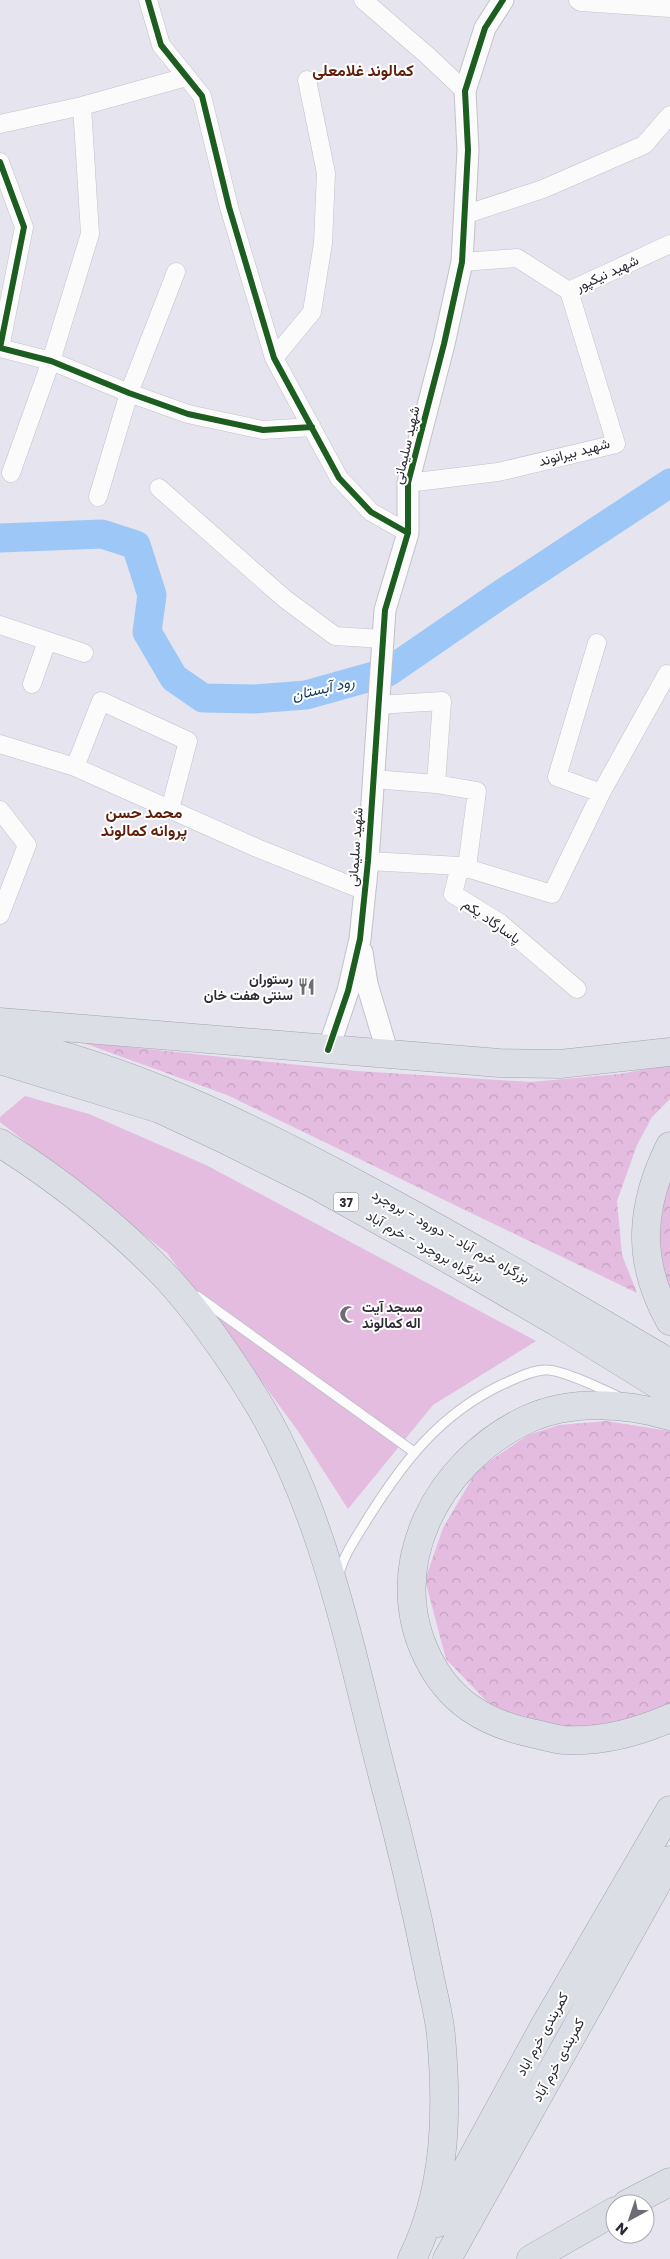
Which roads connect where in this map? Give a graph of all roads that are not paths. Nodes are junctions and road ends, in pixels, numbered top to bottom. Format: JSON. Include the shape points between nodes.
{"nodes":[{"id":1,"x":148,"y":0,"type":"edge"},
{"id":2,"x":363,"y":0,"type":"edge"},
{"id":3,"x":503,"y":0,"type":"edge"},
{"id":4,"x":578,"y":0,"type":"edge"},
{"id":5,"x":670,"y":8,"type":"edge"},
{"id":6,"x":186,"y":77,"type":"junction"},
{"id":7,"x":306,"y":80,"type":"dead end"},
{"id":8,"x":465,"y":91,"type":"junction"},
{"id":9,"x":82,"y":106,"type":"junction"},
{"id":10,"x":670,"y":115,"type":"edge"},
{"id":11,"x":0,"y":124,"type":"edge"},
{"id":12,"x":0,"y":162,"type":"edge"},
{"id":13,"x":464,"y":215,"type":"junction"},
{"id":14,"x":670,"y":244,"type":"edge"},
{"id":15,"x":462,"y":262,"type":"junction"},
{"id":16,"x":176,"y":272,"type":"dead end"},
{"id":17,"x":569,"y":291,"type":"junction"},
{"id":18,"x":274,"y":358,"type":"junction"},
{"id":19,"x":51,"y":361,"type":"junction"},
{"id":20,"x":129,"y":393,"type":"junction"},
{"id":21,"x":312,"y":428,"type":"junction"},
{"id":22,"x":11,"y":473,"type":"dead end"},
{"id":23,"x":408,"y":483,"type":"junction"},
{"id":24,"x":159,"y":488,"type":"dead end"},
{"id":25,"x":98,"y":497,"type":"dead end"},
{"id":26,"x":408,"y":533,"type":"junction"},
{"id":27,"x":0,"y":625,"type":"edge"},
{"id":28,"x":47,"y":640,"type":"junction"},
{"id":29,"x":383,"y":640,"type":"junction"},
{"id":30,"x":597,"y":643,"type":"dead end"},
{"id":31,"x":84,"y":653,"type":"dead end"},
{"id":32,"x":668,"y":674,"type":"dead end"},
{"id":33,"x":32,"y":684,"type":"dead end"},
{"id":34,"x":377,"y":705,"type":"junction"},
{"id":35,"x":0,"y":744,"type":"edge"},
{"id":36,"x":75,"y":767,"type":"junction"},
{"id":37,"x":373,"y":779,"type":"junction"},
{"id":38,"x":436,"y":784,"type":"junction"},
{"id":39,"x":601,"y":793,"type":"junction"},
{"id":40,"x":170,"y":809,"type":"junction"},
{"id":41,"x":0,"y":810,"type":"edge"},
{"id":42,"x":368,"y":861,"type":"junction"},
{"id":43,"x":463,"y":867,"type":"junction"},
{"id":44,"x":365,"y":891,"type":"junction"},
{"id":45,"x":0,"y":915,"type":"edge"},
{"id":46,"x":360,"y":939,"type":"junction"},
{"id":47,"x":576,"y":989,"type":"dead end"},
{"id":48,"x":0,"y":1022,"type":"edge"},
{"id":49,"x":0,"y":1040,"type":"edge"},
{"id":50,"x":328,"y":1050,"type":"junction"},
{"id":51,"x":670,"y":1052,"type":"edge"},
{"id":52,"x":388,"y":1054,"type":"junction"},
{"id":53,"x":0,"y":1060,"type":"edge"},
{"id":54,"x":0,"y":1143,"type":"edge"},
{"id":55,"x":670,"y":1146,"type":"edge"},
{"id":56,"x":153,"y":1265,"type":"junction"},
{"id":57,"x":670,"y":1321,"type":"edge"},
{"id":58,"x":670,"y":1363,"type":"edge"},
{"id":59,"x":670,"y":1392,"type":"edge"},
{"id":60,"x":644,"y":1409,"type":"junction"},
{"id":61,"x":670,"y":1416,"type":"edge"},
{"id":62,"x":414,"y":1452,"type":"junction"},
{"id":63,"x":334,"y":1594,"type":"junction"},
{"id":64,"x":670,"y":1718,"type":"edge"},
{"id":65,"x":670,"y":1810,"type":"edge"},
{"id":66,"x":670,"y":1860,"type":"edge"},
{"id":67,"x":670,"y":2182,"type":"edge"},
{"id":68,"x":647,"y":2194,"type":"edge"},
{"id":69,"x":605,"y":2217,"type":"edge"},
{"id":70,"x":412,"y":2259,"type":"edge"},
{"id":71,"x":417,"y":2259,"type":"edge"},
{"id":72,"x":447,"y":2259,"type":"edge"},
{"id":73,"x":532,"y":2259,"type":"edge"}],
"edges":[{"from":1,"to":6,"type":"street","via":[[161,45]]},
{"from":2,"to":8,"type":"street"},
{"from":3,"to":8,"type":"street","name":"شهید سلیمانی","via":[[485,28]]},
{"from":4,"to":5,"type":"street"},
{"from":6,"to":9,"type":"street"},
{"from":6,"to":18,"type":"street","via":[[202,96],[229,207]]},
{"from":7,"to":18,"type":"street","via":[[326,172],[323,243],[312,312]]},
{"from":8,"to":13,"type":"street","name":"شهید سلیمانی","via":[[468,150]]},
{"from":9,"to":11,"type":"street"},
{"from":9,"to":19,"type":"street","via":[[90,234]]},
{"from":10,"to":13,"type":"street","via":[[644,145],[543,189]]},
{"from":12,"to":19,"type":"street","via":[[24,227],[0,348]]},
{"from":13,"to":15,"type":"street","name":"شهید سلیمانی"},
{"from":14,"to":17,"type":"street","name":"شهید نیکپور"},
{"from":15,"to":17,"type":"street","name":"شهید نیکپور","via":[[517,258]]},
{"from":15,"to":23,"type":"street","name":"شهید سلیمانی"},
{"from":16,"to":20,"type":"street"},
{"from":17,"to":23,"type":"street","name":"شهید بیرانوند","via":[[616,444],[498,472]]},
{"from":18,"to":21,"type":"street"},
{"from":19,"to":20,"type":"street"},
{"from":19,"to":22,"type":"street"},
{"from":20,"to":21,"type":"street","via":[[188,414],[262,430]]},
{"from":20,"to":25,"type":"street"},
{"from":21,"to":26,"type":"street","via":[[339,478],[370,512]]},
{"from":23,"to":26,"type":"street","name":"شهید سلیمانی"},
{"from":24,"to":29,"type":"street","via":[[285,599],[335,636]]},
{"from":26,"to":29,"type":"street","name":"شهید سلیمانی","via":[[385,610]]},
{"from":27,"to":28,"type":"street"},
{"from":28,"to":31,"type":"street"},
{"from":28,"to":33,"type":"street"},
{"from":29,"to":34,"type":"street","name":"شهید سلیمانی"},
{"from":30,"to":39,"type":"street","via":[[557,777]]},
{"from":32,"to":39,"type":"street"},
{"from":34,"to":37,"type":"street","name":"شهید سلیمانی"},
{"from":34,"to":38,"type":"street","via":[[442,701]]},
{"from":35,"to":36,"type":"street"},
{"from":36,"to":40,"type":"street"},
{"from":36,"to":40,"type":"street","via":[[101,701],[188,741]]},
{"from":37,"to":38,"type":"street"},
{"from":37,"to":42,"type":"street","name":"شهید سلیمانی"},
{"from":38,"to":43,"type":"street","via":[[477,791]]},
{"from":39,"to":43,"type":"street","via":[[552,894]]},
{"from":40,"to":44,"type":"street"},
{"from":41,"to":45,"type":"street","via":[[27,845]]},
{"from":42,"to":43,"type":"street"},
{"from":42,"to":44,"type":"street","name":"شهید سلیمانی"},
{"from":43,"to":47,"type":"street","name":"پاسارگاد یکم","via":[[453,894],[500,923]]},
{"from":44,"to":46,"type":"street","name":"شهید سلیمانی"},
{"from":46,"to":50,"type":"street","name":"شهید سلیمانی","via":[[348,991]]},
{"from":46,"to":52,"type":"street","name":"شهید سلیمانی","via":[[366,984]]},
{"from":48,"to":50,"type":"highway"},
{"from":49,"to":58,"type":"highway","name":"بزرگراه خرم آباد - دورود - بروجرد","number":"37","via":[[85,1063],[239,1123],[454,1236]]},
{"from":50,"to":52,"type":"highway"},
{"from":51,"to":52,"type":"highway","via":[[560,1064],[499,1063]]},
{"from":53,"to":59,"type":"highway","name":"بزرگراه بروجرد - خرم آباد","number":"37","via":[[160,1109],[231,1142],[436,1252],[555,1320]]},
{"from":54,"to":56,"type":"highway","via":[[79,1199]]},
{"from":55,"to":57,"type":"highway","via":[[656,1173],[648,1205],[646,1243],[649,1271]]},
{"from":56,"to":62,"type":"lane"},
{"from":56,"to":63,"type":"highway","via":[[214,1337],[255,1397],[293,1472],[319,1540]]},
{"from":60,"to":61,"type":"highway"},
{"from":60,"to":62,"type":"lane","via":[[586,1382],[546,1369],[524,1374],[489,1391],[434,1430]]},
{"from":60,"to":64,"type":"highway","via":[[609,1405],[554,1411],[526,1420],[490,1441],[461,1466],[441,1493],[423,1527],[412,1569],[411,1604],[419,1640],[432,1666],[447,1688],[474,1713],[518,1730],[564,1740],[619,1737]]},
{"from":62,"to":63,"type":"lane","via":[[357,1535],[340,1570]]},
{"from":63,"to":70,"type":"highway","via":[[413,1892],[441,2034],[443,2151],[435,2202]]},
{"from":65,"to":71,"type":"highway","name":"کمربندی خرم اباد","via":[[545,2025]]},
{"from":66,"to":72,"type":"highway","name":"کمربندی خرم آباد"},
{"from":67,"to":68,"type":"highway"},
{"from":69,"to":73,"type":"highway"}]}
